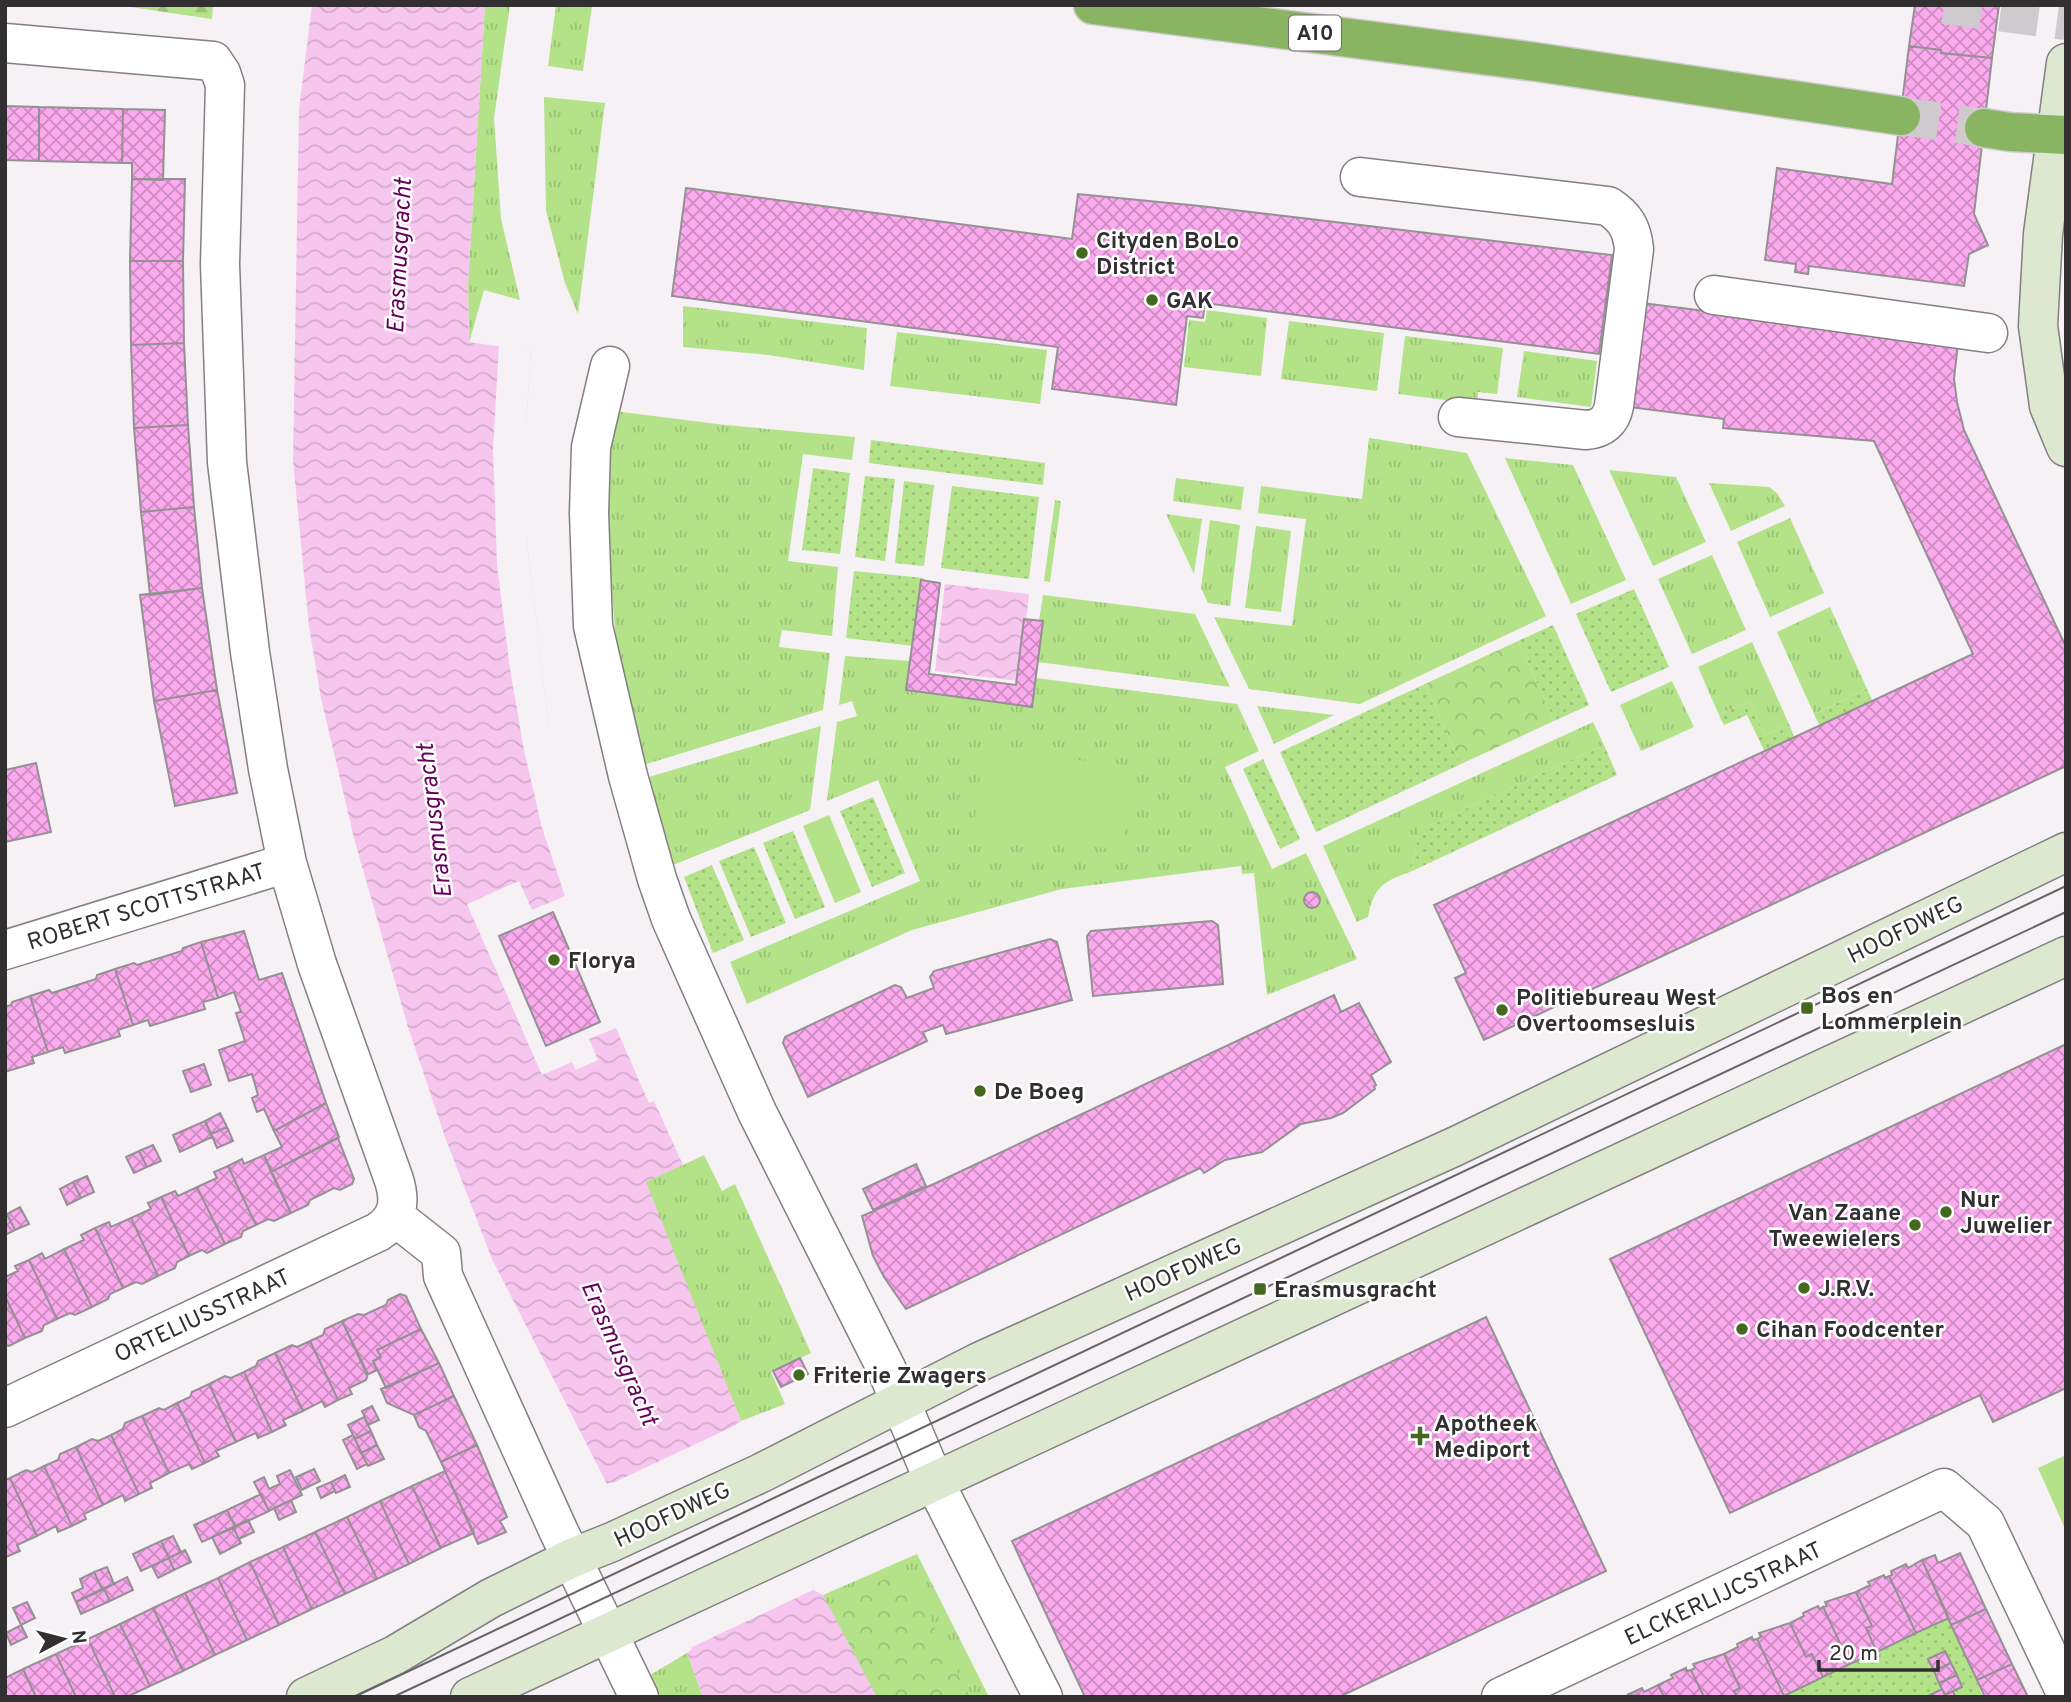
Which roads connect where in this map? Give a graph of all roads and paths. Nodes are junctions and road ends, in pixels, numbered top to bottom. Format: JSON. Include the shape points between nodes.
{"nodes":[{"id":1,"x":1093,"y":5,"type":"edge"},
{"id":2,"x":5,"y":43,"type":"edge"},
{"id":3,"x":2066,"y":63,"type":"edge"},
{"id":4,"x":1901,"y":116,"type":"tunnel mouth"},
{"id":5,"x":1984,"y":128,"type":"tunnel mouth"},
{"id":6,"x":2061,"y":135,"type":"edge"},
{"id":7,"x":1360,"y":177,"type":"dead end"},
{"id":8,"x":1714,"y":295,"type":"dead end"},
{"id":9,"x":1988,"y":333,"type":"dead end"},
{"id":10,"x":610,"y":366,"type":"dead end"},
{"id":11,"x":1458,"y":417,"type":"dead end"},
{"id":12,"x":2066,"y":447,"type":"edge"},
{"id":13,"x":2066,"y":852,"type":"edge"},
{"id":14,"x":287,"y":863,"type":"junction"},
{"id":15,"x":5,"y":950,"type":"edge"},
{"id":16,"x":2066,"y":956,"type":"edge"},
{"id":17,"x":394,"y":1216,"type":"junction"},
{"id":18,"x":900,"y":1400,"type":"junction"},
{"id":19,"x":5,"y":1408,"type":"edge"},
{"id":20,"x":941,"y":1494,"type":"junction"},
{"id":21,"x":572,"y":1558,"type":"junction"},
{"id":22,"x":609,"y":1634,"type":"junction"},
{"id":23,"x":2066,"y":1693,"type":"edge"},
{"id":24,"x":306,"y":1697,"type":"edge"},
{"id":25,"x":470,"y":1697,"type":"edge"},
{"id":26,"x":639,"y":1697,"type":"edge"},
{"id":27,"x":1043,"y":1697,"type":"edge"},
{"id":28,"x":1502,"y":1697,"type":"edge"}],
"edges":[{"from":1,"to":4,"type":"highway","number":"A10","via":[[1536,62]]},
{"from":2,"to":14,"type":"street","via":[[212,61],[225,85],[220,264],[227,462],[252,665]]},
{"from":3,"to":6,"type":"street"},
{"from":5,"to":6,"type":"highway"},
{"from":6,"to":12,"type":"street","via":[[2043,234],[2038,326],[2049,406]]},
{"from":7,"to":11,"type":"street","via":[[1608,206],[1628,223],[1633,235],[1614,406],[1608,421],[1586,430]]},
{"from":8,"to":9,"type":"street"},
{"from":10,"to":18,"type":"street","via":[[592,447],[593,626],[628,776],[671,919],[757,1112]]},
{"from":13,"to":18,"type":"street","name":"HOOFDWEG","via":[[1456,1146]]},
{"from":14,"to":15,"type":"street","name":"ROBERT SCOTTSTRAAT"},
{"from":14,"to":17,"type":"street","via":[[317,964],[397,1191]]},
{"from":16,"to":20,"type":"street"},
{"from":17,"to":19,"type":"street","name":"ORTELIUSSTRAAT","via":[[373,1235]]},
{"from":17,"to":21,"type":"street","via":[[440,1253],[443,1276]]},
{"from":18,"to":20,"type":"street"},
{"from":18,"to":21,"type":"street","name":"HOOFDWEG","via":[[761,1473]]},
{"from":20,"to":22,"type":"street","via":[[794,1545]]},
{"from":20,"to":27,"type":"street"},
{"from":21,"to":22,"type":"street"},
{"from":21,"to":24,"type":"street","name":"HOOFDWEG","via":[[491,1598],[395,1655]]},
{"from":22,"to":25,"type":"street"},
{"from":22,"to":26,"type":"street"},
{"from":23,"to":28,"type":"street","name":"ELCKERLIJCSTRAAT","via":[[1985,1523],[1944,1488]]}]}
